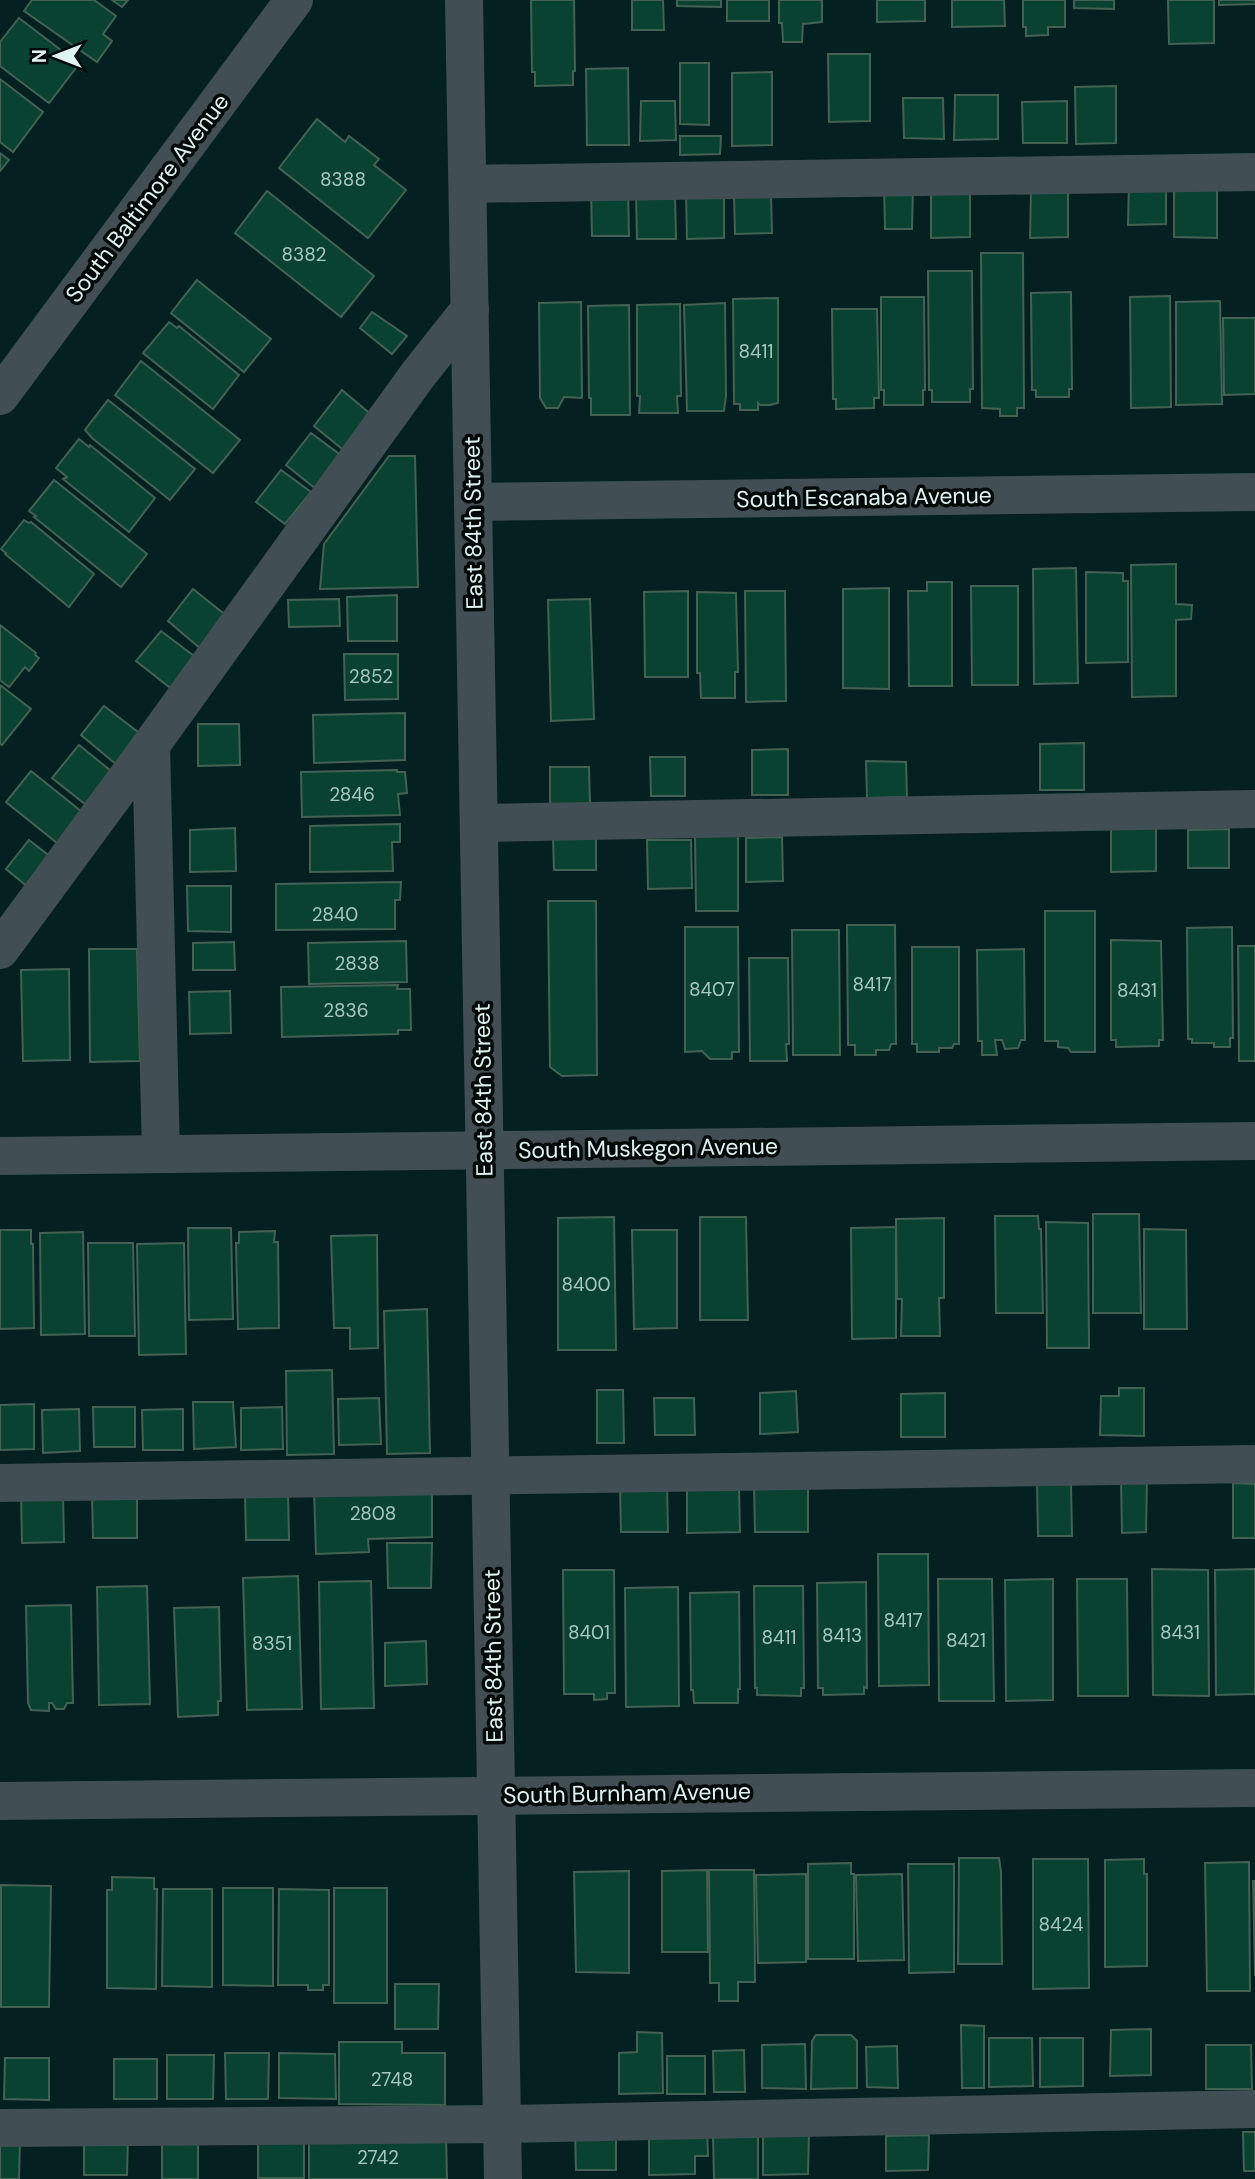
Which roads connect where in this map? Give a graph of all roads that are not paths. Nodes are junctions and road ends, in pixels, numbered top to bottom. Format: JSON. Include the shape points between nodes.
{"nodes":[{"id":1,"x":295,"y":0,"type":"edge"},
{"id":2,"x":464,"y":0,"type":"edge"},
{"id":3,"x":1255,"y":172,"type":"edge"},
{"id":4,"x":468,"y":184,"type":"junction"},
{"id":5,"x":470,"y":309,"type":"junction"},
{"id":6,"x":0,"y":396,"type":"edge"},
{"id":7,"x":1255,"y":492,"type":"edge"},
{"id":8,"x":473,"y":502,"type":"junction"},
{"id":9,"x":151,"y":745,"type":"junction"},
{"id":10,"x":1255,"y":809,"type":"edge"},
{"id":11,"x":479,"y":823,"type":"junction"},
{"id":12,"x":0,"y":950,"type":"edge"},
{"id":13,"x":1255,"y":1141,"type":"edge"},
{"id":14,"x":485,"y":1150,"type":"junction"},
{"id":15,"x":161,"y":1154,"type":"junction"},
{"id":16,"x":0,"y":1156,"type":"edge"},
{"id":17,"x":1255,"y":1464,"type":"edge"},
{"id":18,"x":491,"y":1476,"type":"junction"},
{"id":19,"x":0,"y":1483,"type":"edge"},
{"id":20,"x":1255,"y":1788,"type":"edge"},
{"id":21,"x":496,"y":1794,"type":"junction"},
{"id":22,"x":0,"y":1801,"type":"edge"},
{"id":23,"x":1255,"y":2109,"type":"edge"},
{"id":24,"x":502,"y":2124,"type":"junction"},
{"id":25,"x":0,"y":2129,"type":"edge"},
{"id":26,"x":503,"y":2179,"type":"edge"}],
"edges":[{"from":1,"to":6,"type":"street","name":"South Baltimore Avenue"},
{"from":2,"to":4,"type":"street","name":"East 84th Street"},
{"from":3,"to":4,"type":"street"},
{"from":4,"to":5,"type":"street","name":"East 84th Street"},
{"from":5,"to":8,"type":"street","name":"East 84th Street"},
{"from":5,"to":9,"type":"street"},
{"from":7,"to":8,"type":"street","name":"South Escanaba Avenue"},
{"from":8,"to":11,"type":"street","name":"East 84th Street"},
{"from":9,"to":12,"type":"street"},
{"from":9,"to":15,"type":"street"},
{"from":10,"to":11,"type":"street"},
{"from":11,"to":14,"type":"street","name":"East 84th Street"},
{"from":13,"to":14,"type":"street","name":"South Muskegon Avenue"},
{"from":14,"to":15,"type":"street","name":"South Muskegon Avenue"},
{"from":14,"to":18,"type":"street","name":"East 84th Street"},
{"from":15,"to":16,"type":"street","name":"South Muskegon Avenue"},
{"from":17,"to":18,"type":"street"},
{"from":18,"to":19,"type":"street"},
{"from":18,"to":21,"type":"street","name":"East 84th Street"},
{"from":20,"to":21,"type":"street","name":"South Burnham Avenue"},
{"from":21,"to":22,"type":"street","name":"South Burnham Avenue"},
{"from":21,"to":24,"type":"street","name":"East 84th Street"},
{"from":23,"to":24,"type":"street"},
{"from":24,"to":25,"type":"street"},
{"from":24,"to":26,"type":"street","name":"East 84th Street"}]}
